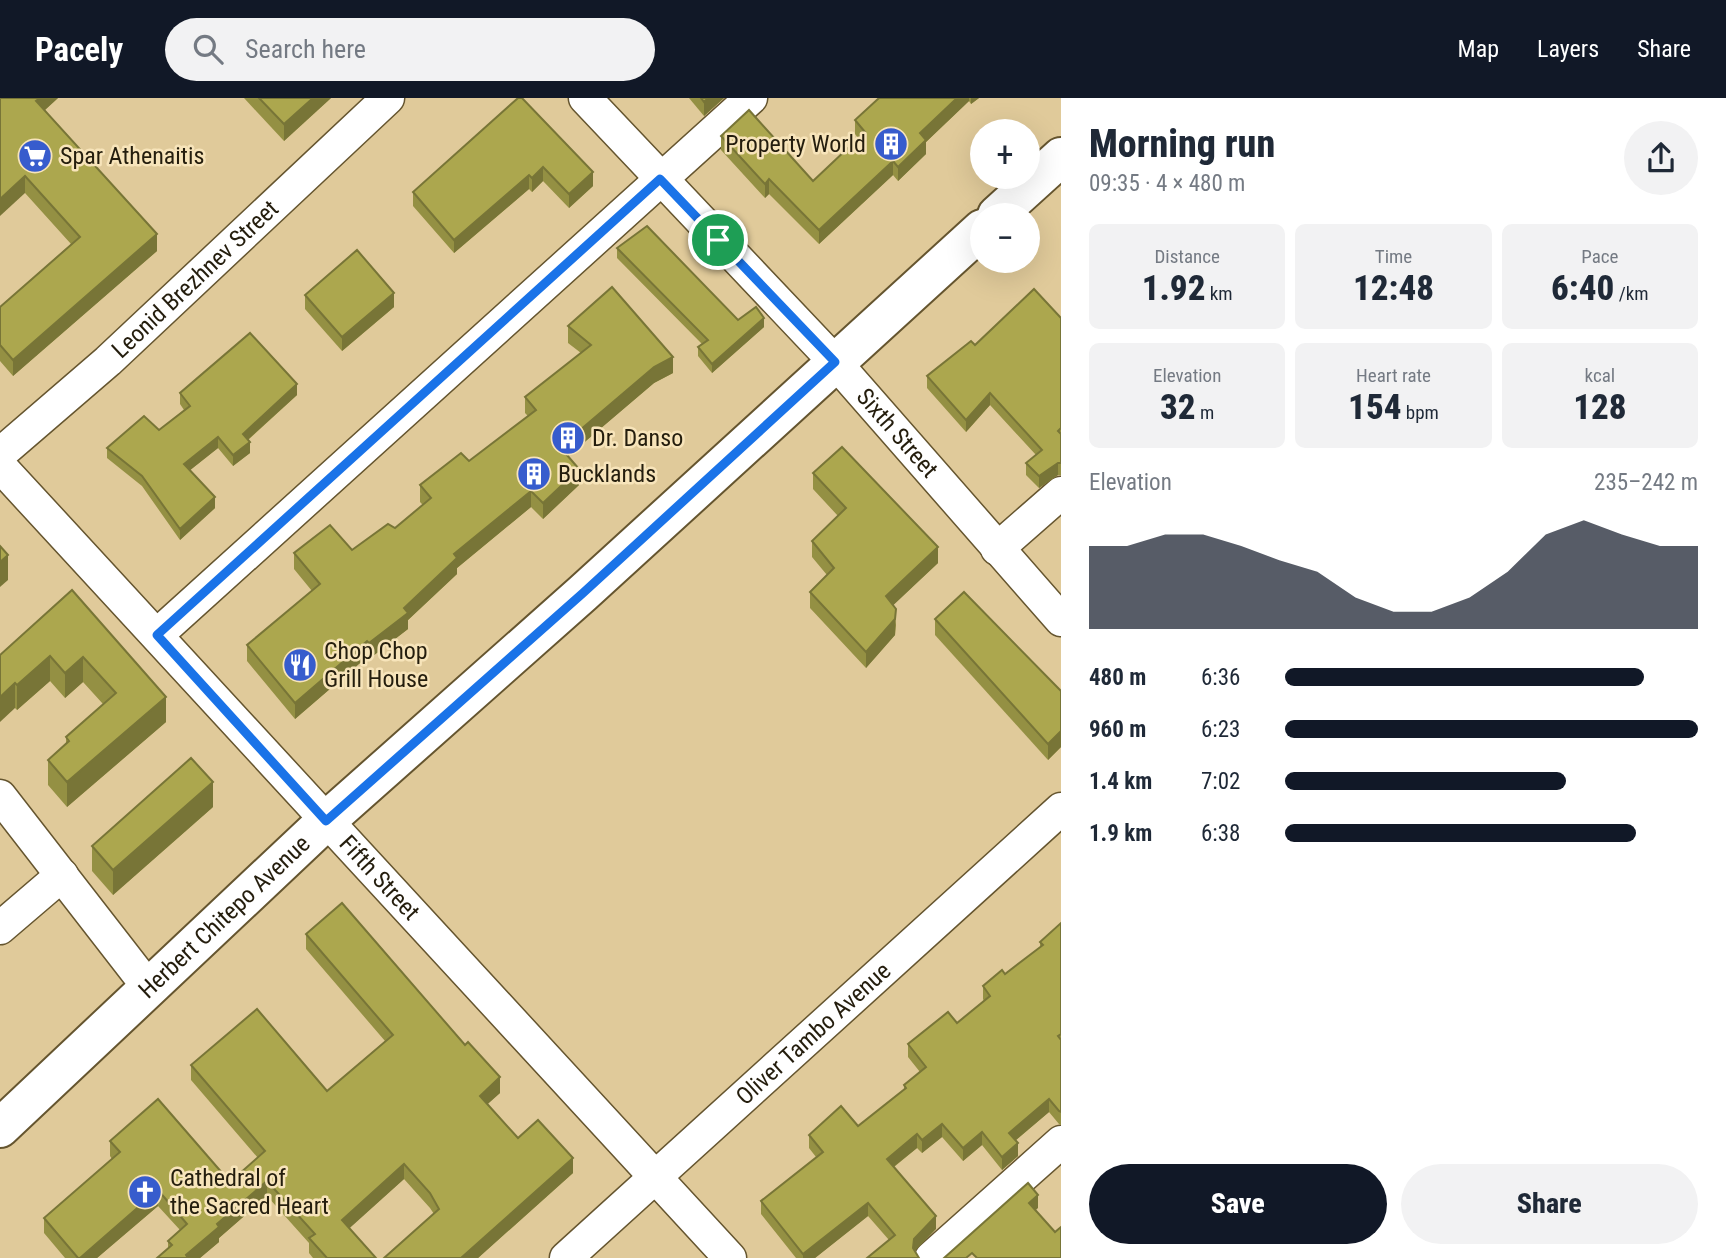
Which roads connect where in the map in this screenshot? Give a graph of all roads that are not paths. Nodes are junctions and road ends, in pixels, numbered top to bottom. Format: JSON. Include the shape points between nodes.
{"nodes":[{"id":1,"x":388,"y":98,"type":"edge"},
{"id":2,"x":585,"y":98,"type":"edge"},
{"id":3,"x":751,"y":98,"type":"edge"},
{"id":4,"x":1061,"y":157,"type":"edge"},
{"id":5,"x":660,"y":179,"type":"junction"},
{"id":6,"x":1009,"y":203,"type":"edge"},
{"id":7,"x":970,"y":240,"type":"edge"},
{"id":8,"x":835,"y":362,"type":"junction"},
{"id":9,"x":0,"y":454,"type":"edge"},
{"id":10,"x":0,"y":467,"type":"edge"},
{"id":11,"x":1061,"y":492,"type":"edge"},
{"id":12,"x":997,"y":549,"type":"junction"},
{"id":13,"x":1061,"y":620,"type":"edge"},
{"id":14,"x":157,"y":635,"type":"junction"},
{"id":15,"x":0,"y":796,"type":"edge"},
{"id":16,"x":1061,"y":809,"type":"edge"},
{"id":17,"x":326,"y":821,"type":"junction"},
{"id":18,"x":62,"y":875,"type":"junction"},
{"id":19,"x":0,"y":929,"type":"edge"},
{"id":20,"x":149,"y":988,"type":"junction"},
{"id":21,"x":0,"y":1128,"type":"edge"},
{"id":22,"x":1061,"y":1142,"type":"edge"},
{"id":23,"x":656,"y":1175,"type":"junction"},
{"id":24,"x":566,"y":1258,"type":"edge"},
{"id":25,"x":730,"y":1258,"type":"edge"},
{"id":26,"x":931,"y":1258,"type":"edge"}],
"edges":[{"from":1,"to":9,"type":"street","name":"Leonid Brezhnev Street","via":[[108,361]]},
{"from":2,"to":5,"type":"street","name":"Sixth Street"},
{"from":3,"to":5,"type":"street"},
{"from":4,"to":6,"type":"main road"},
{"from":5,"to":8,"type":"street","name":"Sixth Street"},
{"from":5,"to":14,"type":"street"},
{"from":7,"to":8,"type":"main road","name":"Herbert Chitepo Avenue"},
{"from":8,"to":12,"type":"street","name":"Sixth Street"},
{"from":8,"to":17,"type":"main road","name":"Herbert Chitepo Avenue"},
{"from":10,"to":14,"type":"street","name":"Fifth Street"},
{"from":11,"to":12,"type":"street"},
{"from":12,"to":13,"type":"street","name":"Sixth Street"},
{"from":14,"to":17,"type":"street","name":"Fifth Street"},
{"from":15,"to":18,"type":"street"},
{"from":16,"to":23,"type":"street","name":"Oliver Tambo Avenue"},
{"from":17,"to":20,"type":"main road","name":"Herbert Chitepo Avenue"},
{"from":17,"to":23,"type":"street","name":"Fifth Street"},
{"from":18,"to":19,"type":"street"},
{"from":18,"to":20,"type":"street"},
{"from":20,"to":21,"type":"main road","name":"Herbert Chitepo Avenue"},
{"from":22,"to":26,"type":"street"},
{"from":23,"to":24,"type":"street","name":"Oliver Tambo Avenue"},
{"from":23,"to":25,"type":"street","name":"Fifth Street"}]}
